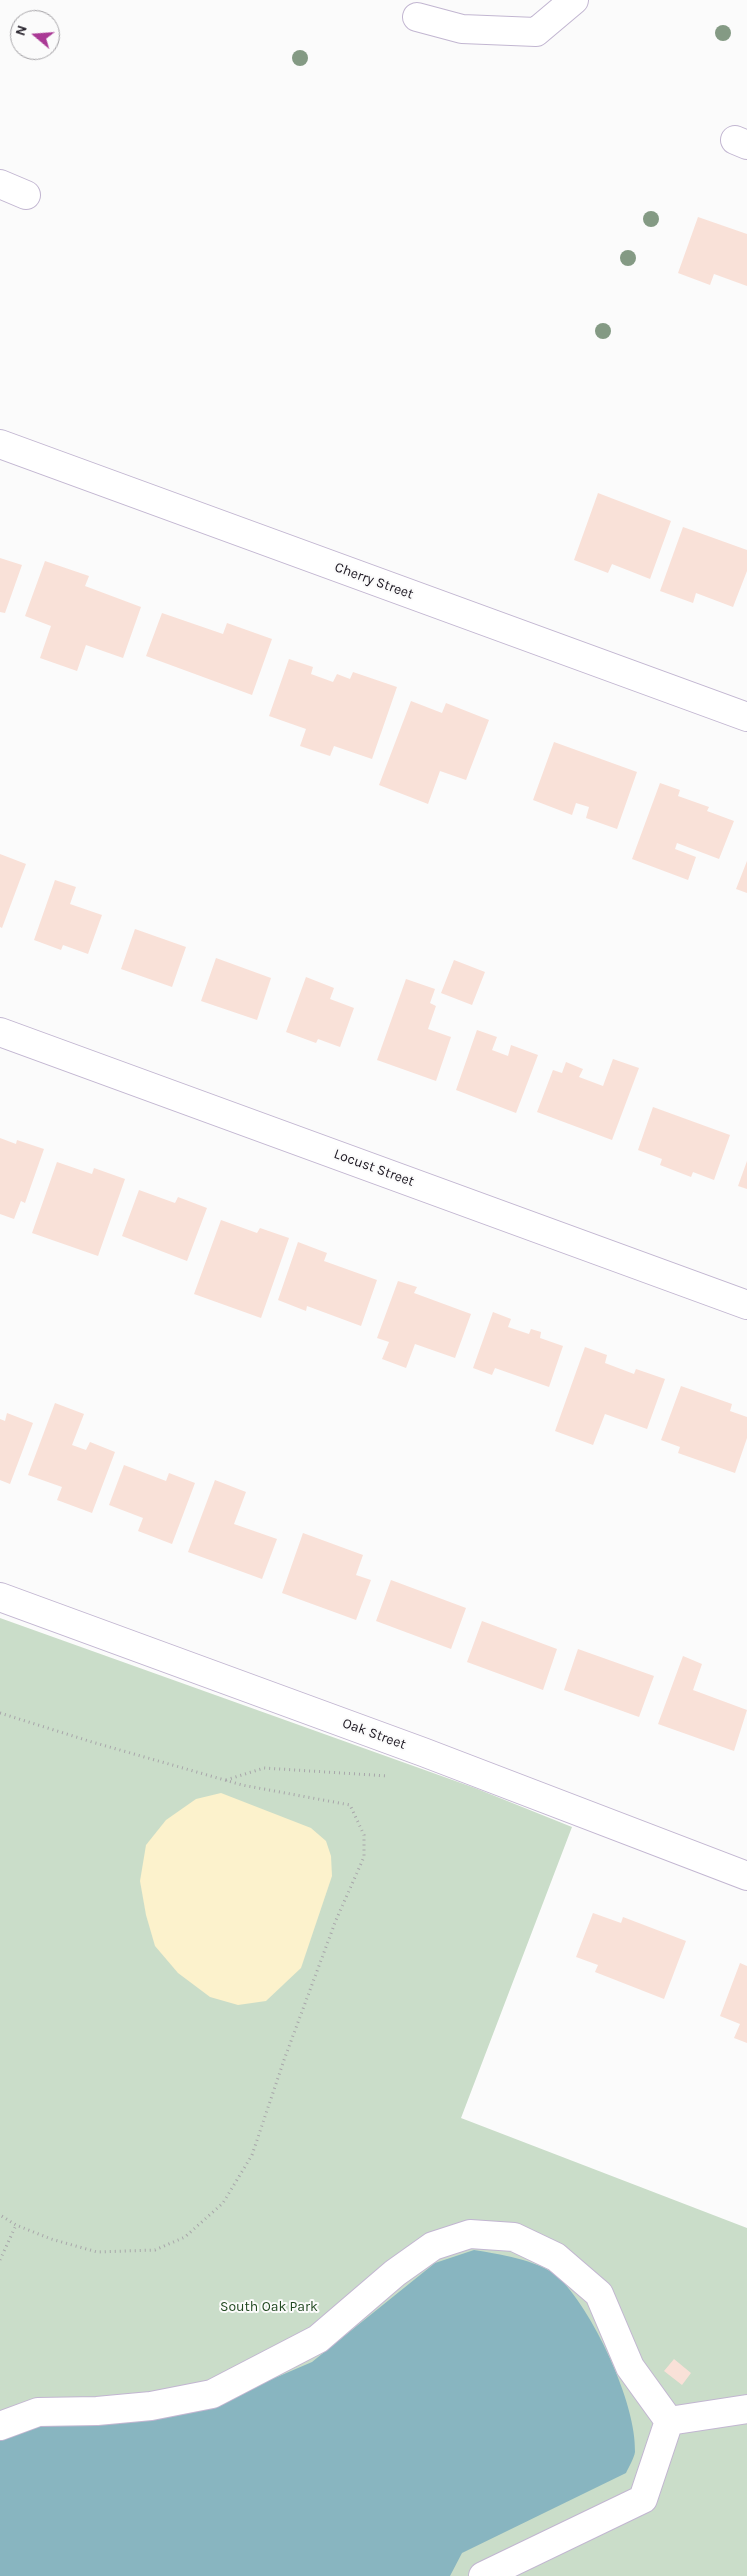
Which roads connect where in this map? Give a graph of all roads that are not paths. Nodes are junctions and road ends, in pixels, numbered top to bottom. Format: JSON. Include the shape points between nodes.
{"nodes":[{"id":1,"x":574,"y":0,"type":"edge"},
{"id":2,"x":417,"y":17,"type":"dead end"},
{"id":3,"x":0,"y":184,"type":"edge"},
{"id":4,"x":26,"y":195,"type":"dead end"},
{"id":5,"x":0,"y":444,"type":"edge"},
{"id":6,"x":747,"y":717,"type":"edge"},
{"id":7,"x":0,"y":1032,"type":"edge"},
{"id":8,"x":747,"y":1305,"type":"edge"},
{"id":9,"x":0,"y":1597,"type":"edge"},
{"id":10,"x":747,"y":1876,"type":"edge"},
{"id":11,"x":747,"y":2409,"type":"edge"},
{"id":12,"x":668,"y":2421,"type":"junction"},
{"id":13,"x":0,"y":2426,"type":"edge"},
{"id":14,"x":483,"y":2576,"type":"edge"}],
"edges":[{"from":1,"to":2,"type":"street","via":[[536,32],[462,29]]},
{"from":3,"to":4,"type":"street"},
{"from":5,"to":6,"type":"street","name":"Cherry Street"},
{"from":7,"to":8,"type":"street","name":"Locust Street"},
{"from":9,"to":10,"type":"street","name":"Oak Street","via":[[423,1752]]},
{"from":11,"to":12,"type":"street"},
{"from":12,"to":13,"type":"street","via":[[630,2368],[600,2294],[556,2257],[514,2238],[470,2234],[433,2246],[395,2273],[318,2339],[212,2394],[151,2406],[38,2412]]},
{"from":12,"to":14,"type":"street","via":[[644,2499]]}]}
